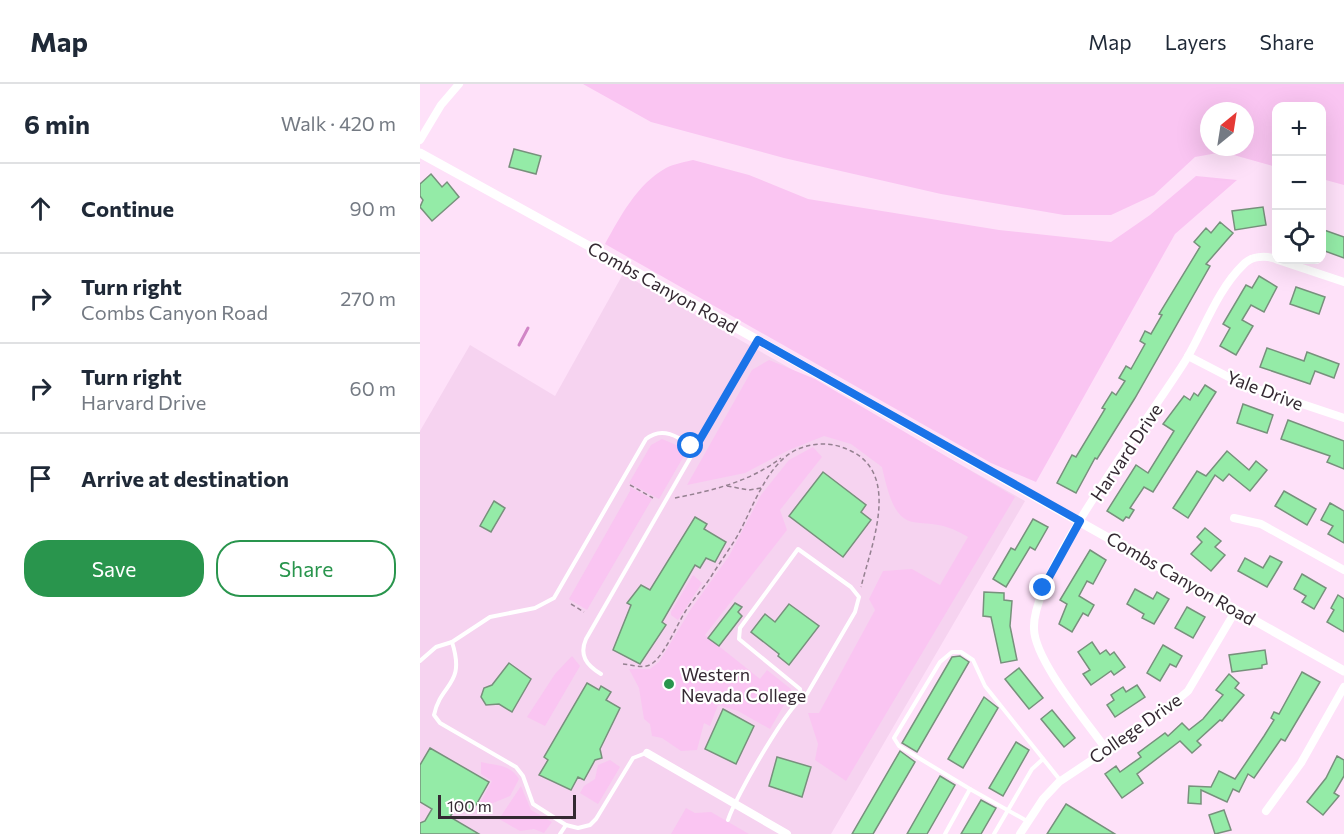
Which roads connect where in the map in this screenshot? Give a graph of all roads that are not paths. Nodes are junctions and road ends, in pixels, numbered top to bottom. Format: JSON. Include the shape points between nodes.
{"nodes":[{"id":1,"x":459,"y":84,"type":"edge"},
{"id":2,"x":420,"y":140,"type":"edge"},
{"id":3,"x":420,"y":153,"type":"edge"},
{"id":4,"x":1272,"y":258,"type":"edge"},
{"id":5,"x":1292,"y":264,"type":"edge"},
{"id":6,"x":1344,"y":282,"type":"edge"},
{"id":7,"x":758,"y":340,"type":"junction"},
{"id":8,"x":1188,"y":357,"type":"junction"},
{"id":9,"x":1344,"y":418,"type":"edge"},
{"id":10,"x":695,"y":448,"type":"junction"},
{"id":11,"x":1234,"y":518,"type":"dead end"},
{"id":12,"x":1080,"y":521,"type":"junction"},
{"id":13,"x":1344,"y":570,"type":"edge"},
{"id":14,"x":1236,"y":610,"type":"junction"},
{"id":15,"x":452,"y":642,"type":"junction"},
{"id":16,"x":420,"y":661,"type":"edge"},
{"id":17,"x":1344,"y":671,"type":"edge"},
{"id":18,"x":601,"y":674,"type":"dead end"},
{"id":19,"x":1344,"y":687,"type":"edge"},
{"id":20,"x":801,"y":697,"type":"junction"},
{"id":21,"x":1106,"y":749,"type":"junction"},
{"id":22,"x":646,"y":753,"type":"joint"},
{"id":23,"x":1043,"y":759,"type":"junction"},
{"id":24,"x":1060,"y":780,"type":"junction"},
{"id":25,"x":970,"y":789,"type":"junction"},
{"id":26,"x":734,"y":803,"type":"junction"},
{"id":27,"x":1007,"y":810,"type":"junction"},
{"id":28,"x":1266,"y":810,"type":"dead end"},
{"id":29,"x":728,"y":820,"type":"dead end"},
{"id":30,"x":1028,"y":821,"type":"junction"},
{"id":31,"x":566,"y":825,"type":"junction"},
{"id":32,"x":560,"y":834,"type":"edge"},
{"id":33,"x":787,"y":834,"type":"edge"},
{"id":34,"x":945,"y":834,"type":"edge"},
{"id":35,"x":994,"y":834,"type":"edge"},
{"id":36,"x":1020,"y":834,"type":"edge"}],
"edges":[{"from":1,"to":2,"type":"street"},
{"from":3,"to":7,"type":"street","name":"Combs Canyon Road"},
{"from":4,"to":8,"type":"street","name":"Harvard Drive","via":[[1247,260],[1230,282]]},
{"from":5,"to":6,"type":"street"},
{"from":7,"to":10,"type":"lane"},
{"from":7,"to":12,"type":"street","name":"Combs Canyon Road"},
{"from":8,"to":9,"type":"street","name":"Yale Drive","via":[[1242,384]]},
{"from":8,"to":12,"type":"street","name":"Harvard Drive"},
{"from":10,"to":15,"type":"lane","via":[[665,432],[651,435],[554,598],[535,608],[489,617]]},
{"from":10,"to":18,"type":"lane","via":[[582,648],[586,662]]},
{"from":11,"to":13,"type":"street","via":[[1261,524]]},
{"from":12,"to":14,"type":"street","name":"Combs Canyon Road"},
{"from":12,"to":21,"type":"street","name":"Harvard Drive","via":[[1036,604],[1034,630],[1046,663]]},
{"from":14,"to":17,"type":"street","name":"Combs Canyon Road"},
{"from":14,"to":21,"type":"street","name":"College Drive","via":[[1188,691],[1158,716]]},
{"from":15,"to":16,"type":"lane","via":[[436,647]]},
{"from":15,"to":31,"type":"lane","via":[[458,661],[456,675],[435,711],[436,719],[516,767],[524,776],[533,804]]},
{"from":19,"to":28,"type":"street","via":[[1301,763]]},
{"from":20,"to":20,"type":"lane","via":[[807,694],[855,612],[859,597],[851,586],[798,549],[740,628],[739,639],[800,689]]},
{"from":20,"to":26,"type":"lane"},
{"from":21,"to":24,"type":"street","name":"College Drive"},
{"from":22,"to":26,"type":"street"},
{"from":22,"to":31,"type":"lane","via":[[633,758],[590,825]]},
{"from":23,"to":24,"type":"lane"},
{"from":23,"to":25,"type":"lane","via":[[984,686],[973,660],[961,652],[952,652],[940,662],[894,738],[895,743]]},
{"from":23,"to":27,"type":"lane","via":[[1032,769]]},
{"from":24,"to":30,"type":"street","name":"College Drive"},
{"from":25,"to":27,"type":"lane"},
{"from":25,"to":34,"type":"lane"},
{"from":26,"to":29,"type":"lane"},
{"from":26,"to":33,"type":"street"},
{"from":27,"to":30,"type":"lane"},
{"from":27,"to":35,"type":"lane"},
{"from":30,"to":36,"type":"street","name":"College Drive"},
{"from":31,"to":32,"type":"lane"}]}
